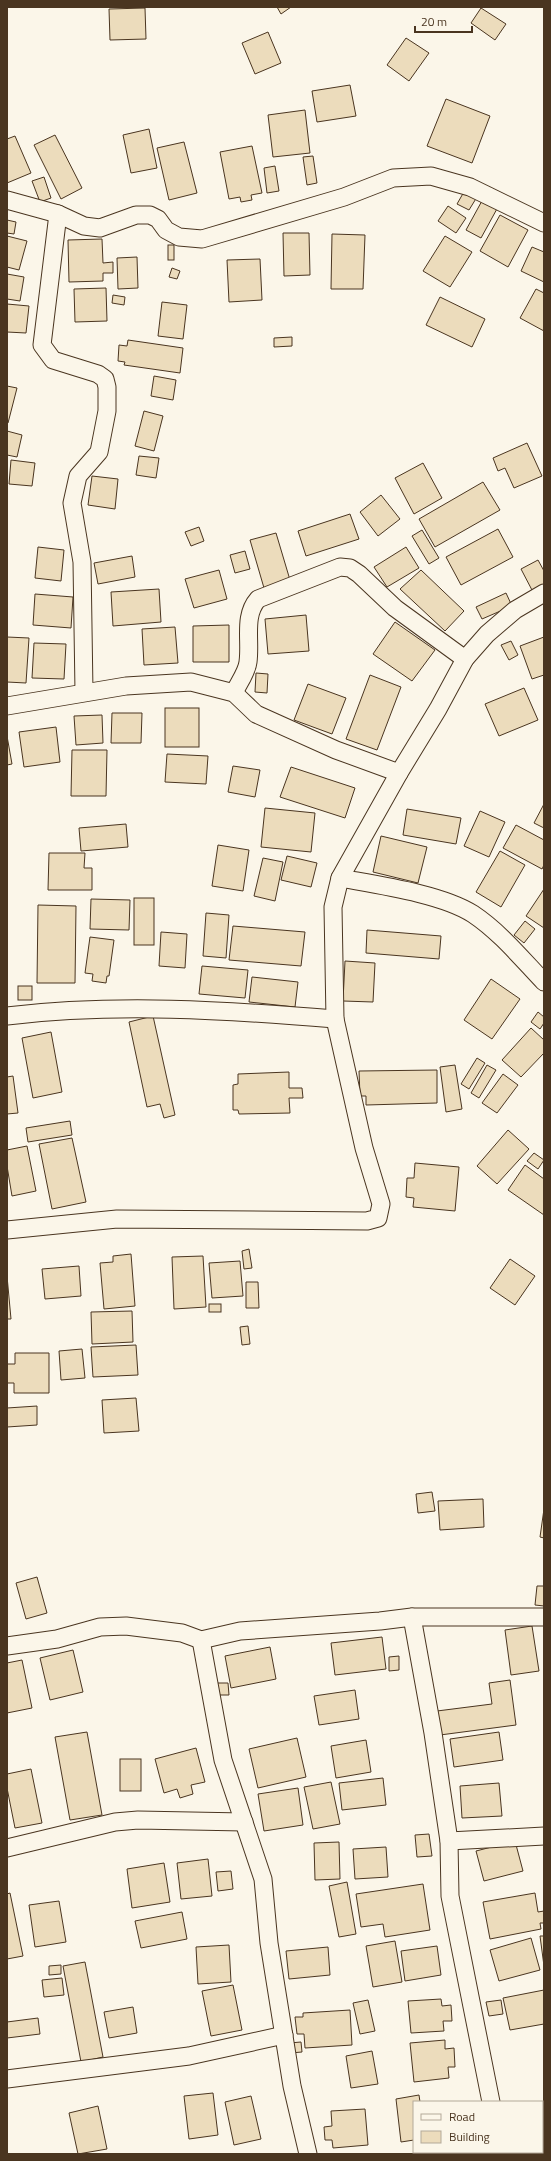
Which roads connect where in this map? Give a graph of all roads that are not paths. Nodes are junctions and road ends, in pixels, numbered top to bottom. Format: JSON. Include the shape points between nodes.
{"nodes":[{"id":1,"x":7,"y":200,"type":"edge"},
{"id":2,"x":58,"y":214,"type":"junction"},
{"id":3,"x":544,"y":223,"type":"edge"},
{"id":4,"x":544,"y":592,"type":"edge"},
{"id":5,"x":465,"y":659,"type":"junction"},
{"id":6,"x":84,"y":692,"type":"junction"},
{"id":7,"x":234,"y":693,"type":"junction"},
{"id":8,"x":7,"y":706,"type":"edge"},
{"id":9,"x":399,"y":773,"type":"junction"},
{"id":10,"x":340,"y":878,"type":"junction"},
{"id":11,"x":544,"y":982,"type":"edge"},
{"id":12,"x":7,"y":1016,"type":"edge"},
{"id":13,"x":335,"y":1019,"type":"junction"},
{"id":14,"x":7,"y":1230,"type":"edge"},
{"id":15,"x":412,"y":1617,"type":"junction"},
{"id":16,"x":544,"y":1617,"type":"edge"},
{"id":17,"x":201,"y":1640,"type":"junction"},
{"id":18,"x":7,"y":1646,"type":"edge"},
{"id":19,"x":244,"y":1822,"type":"junction"},
{"id":20,"x":544,"y":1836,"type":"edge"},
{"id":21,"x":449,"y":1841,"type":"junction"},
{"id":22,"x":7,"y":1848,"type":"edge"},
{"id":23,"x":284,"y":2035,"type":"junction"},
{"id":24,"x":7,"y":2079,"type":"edge"},
{"id":25,"x":491,"y":2101,"type":"edge"},
{"id":26,"x":308,"y":2154,"type":"edge"}],
"edges":[{"from":1,"to":2,"type":"street"},
{"from":2,"to":3,"type":"street","via":[[84,226],[100,228],[136,215],[150,215],[166,230],[179,237],[202,239],[344,197],[393,178],[432,176],[470,187]]},
{"from":2,"to":6,"type":"street","via":[[42,345],[53,360],[98,374],[105,379],[107,387],[107,411],[99,452],[78,476],[72,503],[82,562]]},
{"from":4,"to":5,"type":"street","via":[[486,634]]},
{"from":5,"to":7,"type":"street","via":[[395,608],[359,574],[350,568],[340,567],[258,599],[252,606],[249,618],[248,663]]},
{"from":5,"to":9,"type":"street"},
{"from":6,"to":7,"type":"street","via":[[126,686],[191,682]]},
{"from":6,"to":8,"type":"street"},
{"from":7,"to":9,"type":"street","via":[[256,714],[336,750]]},
{"from":9,"to":10,"type":"street"},
{"from":10,"to":11,"type":"street","via":[[413,892],[473,914],[502,938]]},
{"from":10,"to":13,"type":"street","via":[[333,907]]},
{"from":12,"to":13,"type":"street","via":[[48,1011],[165,1008]]},
{"from":13,"to":14,"type":"street","via":[[364,1148],[380,1204],[378,1218],[117,1219]]},
{"from":15,"to":16,"type":"street"},
{"from":15,"to":17,"type":"street","via":[[240,1631]]},
{"from":15,"to":21,"type":"street"},
{"from":17,"to":18,"type":"street","via":[[182,1633],[100,1627],[57,1639]]},
{"from":17,"to":19,"type":"street","via":[[223,1760]]},
{"from":19,"to":22,"type":"street","via":[[115,1822]]},
{"from":19,"to":23,"type":"street","via":[[263,1879],[269,1943]]},
{"from":20,"to":21,"type":"street"},
{"from":21,"to":25,"type":"street","via":[[450,1896]]},
{"from":23,"to":24,"type":"street","via":[[190,2056]]},
{"from":23,"to":26,"type":"street","via":[[292,2086]]}]}
